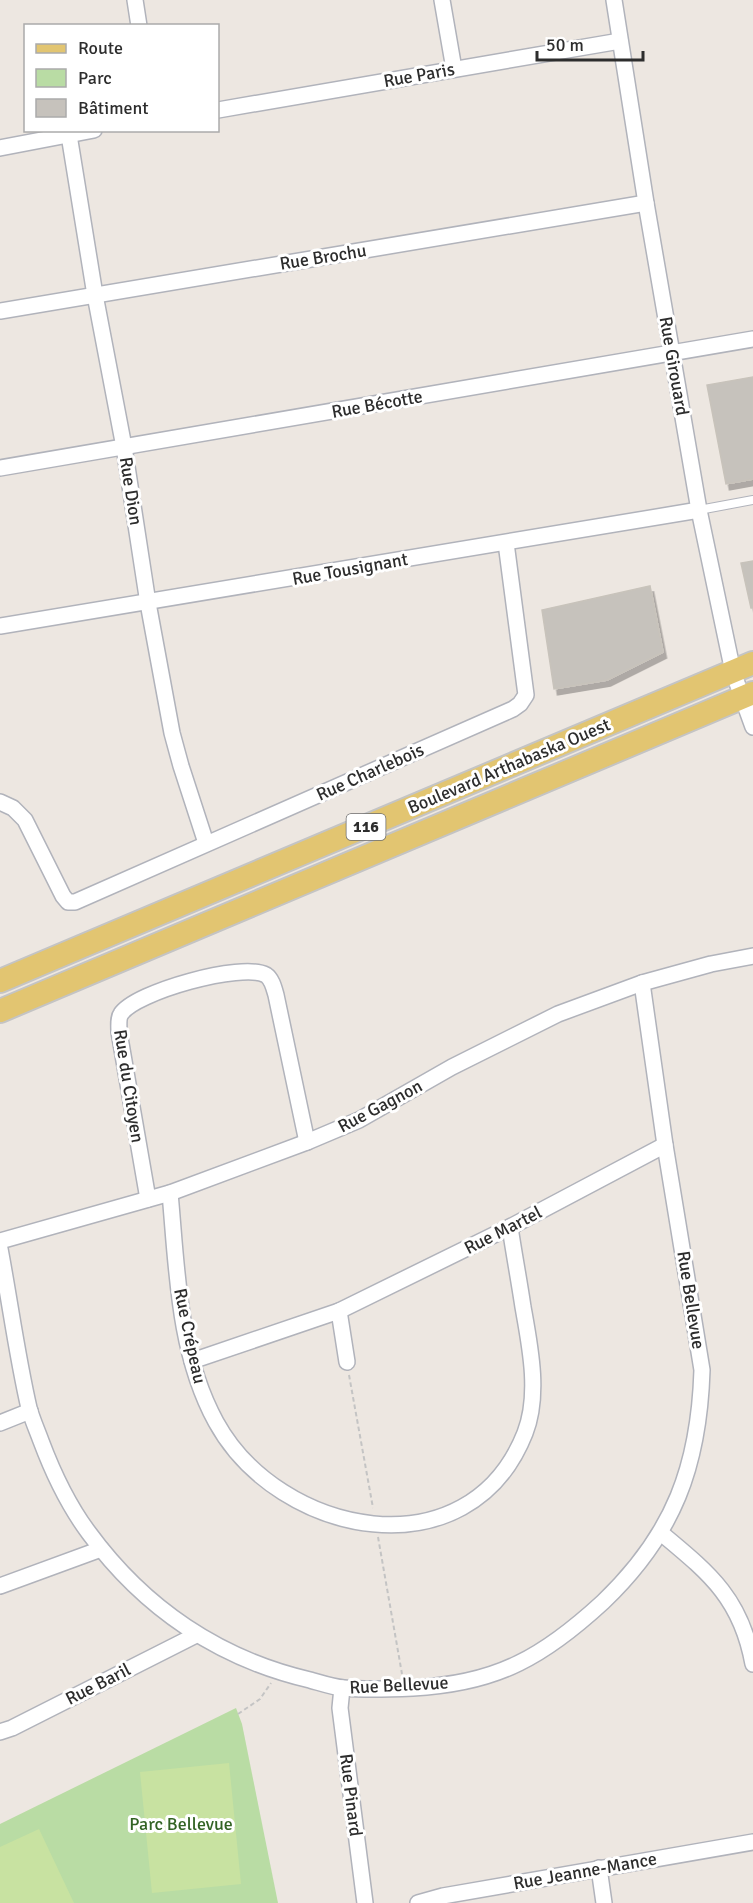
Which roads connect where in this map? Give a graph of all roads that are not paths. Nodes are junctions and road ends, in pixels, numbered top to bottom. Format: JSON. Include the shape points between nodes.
{"nodes":[{"id":1,"x":135,"y":0,"type":"edge"},
{"id":2,"x":442,"y":0,"type":"edge"},
{"id":3,"x":614,"y":0,"type":"edge"},
{"id":4,"x":139,"y":24,"type":"edge"},
{"id":5,"x":620,"y":41,"type":"junction"},
{"id":6,"x":454,"y":69,"type":"junction"},
{"id":7,"x":219,"y":110,"type":"edge"},
{"id":8,"x":84,"y":132,"type":"edge"},
{"id":9,"x":69,"y":135,"type":"junction"},
{"id":10,"x":0,"y":148,"type":"edge"},
{"id":11,"x":646,"y":203,"type":"junction"},
{"id":12,"x":95,"y":295,"type":"junction"},
{"id":13,"x":0,"y":311,"type":"edge"},
{"id":14,"x":753,"y":339,"type":"edge"},
{"id":15,"x":672,"y":354,"type":"junction"},
{"id":16,"x":124,"y":447,"type":"junction"},
{"id":17,"x":0,"y":468,"type":"edge"},
{"id":18,"x":753,"y":500,"type":"edge"},
{"id":19,"x":699,"y":510,"type":"junction"},
{"id":20,"x":506,"y":543,"type":"junction"},
{"id":21,"x":148,"y":603,"type":"junction"},
{"id":22,"x":0,"y":626,"type":"edge"},
{"id":23,"x":743,"y":668,"type":"edge"},
{"id":24,"x":747,"y":695,"type":"edge"},
{"id":25,"x":753,"y":727,"type":"edge"},
{"id":26,"x":0,"y":802,"type":"edge"},
{"id":27,"x":206,"y":843,"type":"junction"},
{"id":28,"x":753,"y":956,"type":"edge"},
{"id":29,"x":0,"y":981,"type":"edge"},
{"id":30,"x":642,"y":983,"type":"junction"},
{"id":31,"x":0,"y":1011,"type":"edge"},
{"id":32,"x":307,"y":1142,"type":"junction"},
{"id":33,"x":665,"y":1145,"type":"junction"},
{"id":34,"x":170,"y":1192,"type":"junction"},
{"id":35,"x":147,"y":1199,"type":"junction"},
{"id":36,"x":510,"y":1227,"type":"junction"},
{"id":37,"x":0,"y":1240,"type":"edge"},
{"id":38,"x":0,"y":1249,"type":"edge"},
{"id":39,"x":339,"y":1311,"type":"junction"},
{"id":40,"x":192,"y":1361,"type":"junction"},
{"id":41,"x":347,"y":1362,"type":"dead end"},
{"id":42,"x":30,"y":1411,"type":"junction"},
{"id":43,"x":0,"y":1423,"type":"edge"},
{"id":44,"x":661,"y":1533,"type":"junction"},
{"id":45,"x":101,"y":1549,"type":"junction"},
{"id":46,"x":0,"y":1586,"type":"edge"},
{"id":47,"x":196,"y":1635,"type":"junction"},
{"id":48,"x":753,"y":1664,"type":"edge"},
{"id":49,"x":342,"y":1688,"type":"junction"},
{"id":50,"x":0,"y":1732,"type":"edge"},
{"id":51,"x":753,"y":1842,"type":"edge"},
{"id":52,"x":599,"y":1868,"type":"junction"},
{"id":53,"x":365,"y":1903,"type":"edge"},
{"id":54,"x":418,"y":1903,"type":"edge"},
{"id":55,"x":604,"y":1903,"type":"edge"}],
"edges":[{"from":1,"to":4,"type":"street"},
{"from":2,"to":6,"type":"street"},
{"from":3,"to":5,"type":"street","name":"Rue Girouard"},
{"from":5,"to":6,"type":"street","name":"Rue Paris"},
{"from":5,"to":11,"type":"street","name":"Rue Girouard"},
{"from":6,"to":7,"type":"street","name":"Rue Paris"},
{"from":8,"to":9,"type":"street"},
{"from":9,"to":10,"type":"street"},
{"from":9,"to":12,"type":"street","name":"Rue Dion"},
{"from":11,"to":12,"type":"street","name":"Rue Brochu"},
{"from":11,"to":15,"type":"street","name":"Rue Girouard"},
{"from":12,"to":13,"type":"street","name":"Rue Brochu"},
{"from":12,"to":16,"type":"street","name":"Rue Dion"},
{"from":14,"to":15,"type":"street","name":"Rue Bécotte"},
{"from":15,"to":16,"type":"street","name":"Rue Bécotte"},
{"from":15,"to":19,"type":"street","name":"Rue Girouard"},
{"from":16,"to":17,"type":"street","name":"Rue Bécotte"},
{"from":16,"to":21,"type":"street","name":"Rue Dion"},
{"from":18,"to":19,"type":"lane"},
{"from":19,"to":20,"type":"street","name":"Rue Tousignant"},
{"from":19,"to":23,"type":"street","name":"Rue Girouard"},
{"from":20,"to":21,"type":"street","name":"Rue Tousignant"},
{"from":20,"to":27,"type":"street","name":"Rue Charlebois","via":[[526,686],[520,704]]},
{"from":21,"to":22,"type":"street","name":"Rue Tousignant"},
{"from":21,"to":27,"type":"street","name":"Rue Dion","via":[[172,733]]},
{"from":23,"to":24,"type":"street","name":"Rue Girouard"},
{"from":23,"to":29,"type":"main road","name":"Boulevard Arthabaska Ouest","number":"116"},
{"from":24,"to":25,"type":"street","name":"Rue Girouard"},
{"from":24,"to":31,"type":"main road","name":"Boulevard Arthabaska Ouest","number":"116"},
{"from":26,"to":27,"type":"street","name":"Rue Charlebois","via":[[25,820],[68,902]]},
{"from":28,"to":30,"type":"street","name":"Rue Gagnon"},
{"from":30,"to":32,"type":"street","name":"Rue Gagnon","via":[[558,1014],[452,1067],[359,1120]]},
{"from":30,"to":33,"type":"street","name":"Rue Bellevue"},
{"from":32,"to":34,"type":"street","name":"Rue Gagnon"},
{"from":32,"to":35,"type":"street","name":"Rue du Citoyen","via":[[276,995],[268,976],[243,971],[188,981],[130,1004],[119,1015],[118,1032]]},
{"from":33,"to":36,"type":"street","name":"Rue Martel"},
{"from":33,"to":44,"type":"street","name":"Rue Bellevue","via":[[702,1370],[696,1437],[687,1475]]},
{"from":34,"to":35,"type":"street","name":"Rue Gagnon"},
{"from":34,"to":40,"type":"street","name":"Rue Crépeau","via":[[179,1292]]},
{"from":35,"to":37,"type":"street","name":"Rue Gagnon"},
{"from":36,"to":39,"type":"street","name":"Rue Martel"},
{"from":36,"to":40,"type":"street","name":"Rue Crépeau","via":[[532,1362],[532,1400],[526,1432],[510,1463],[493,1484],[452,1514],[423,1523],[387,1526],[310,1508],[274,1486],[241,1457],[217,1423]]},
{"from":38,"to":42,"type":"street","name":"Rue Bellevue"},
{"from":39,"to":40,"type":"street","name":"Rue Martel"},
{"from":39,"to":41,"type":"street"},
{"from":42,"to":43,"type":"street"},
{"from":42,"to":45,"type":"street","name":"Rue Bellevue","via":[[65,1495]]},
{"from":44,"to":48,"type":"street","via":[[723,1590],[736,1610]]},
{"from":44,"to":49,"type":"street","name":"Rue Bellevue","via":[[614,1591],[585,1619],[518,1664],[435,1687]]},
{"from":45,"to":46,"type":"street"},
{"from":45,"to":47,"type":"street","name":"Rue Bellevue","via":[[139,1590]]},
{"from":47,"to":49,"type":"street","name":"Rue Bellevue","via":[[277,1673]]},
{"from":47,"to":50,"type":"street","name":"Rue Baril"},
{"from":49,"to":53,"type":"street","name":"Rue Pinard","via":[[340,1708]]},
{"from":51,"to":52,"type":"street","name":"Rue Jeanne-Mance"},
{"from":52,"to":54,"type":"street","name":"Rue Jeanne-Mance"},
{"from":52,"to":55,"type":"street"}]}
